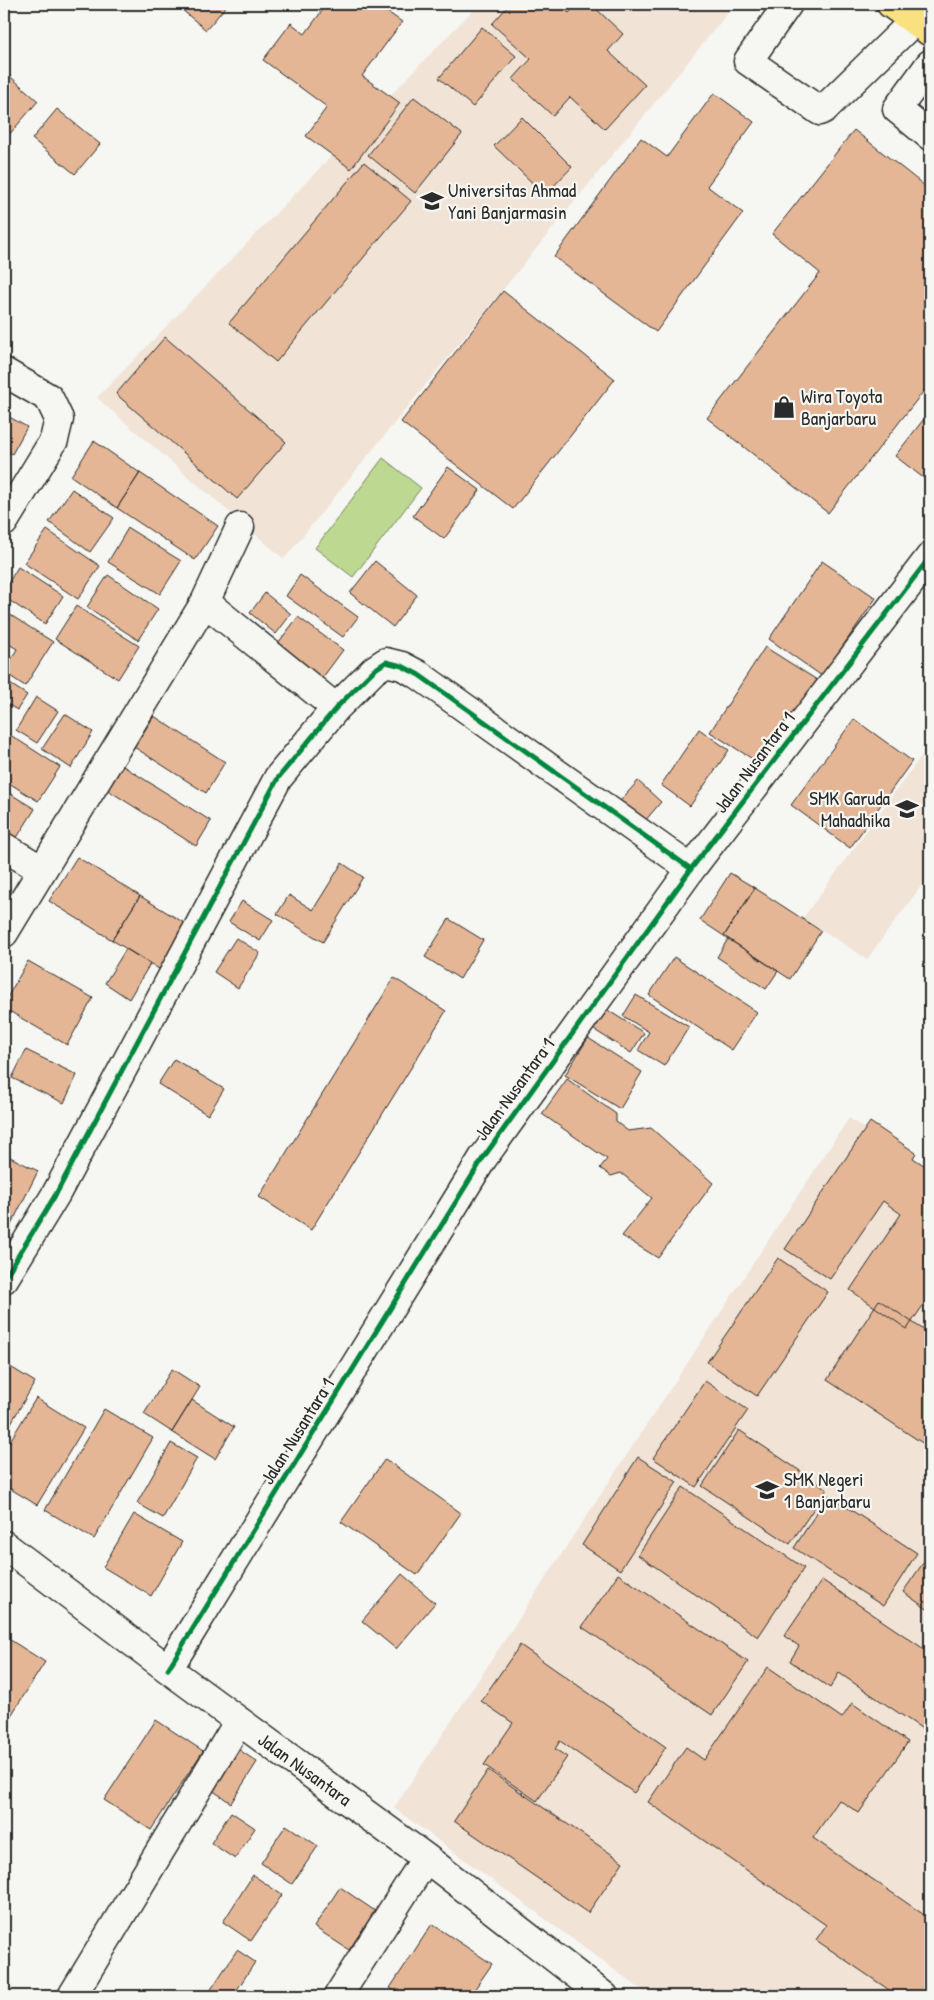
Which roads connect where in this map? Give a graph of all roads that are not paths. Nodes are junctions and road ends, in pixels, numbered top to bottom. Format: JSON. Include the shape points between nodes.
{"nodes":[{"id":1,"x":788,"y":4,"type":"edge"},
{"id":2,"x":891,"y":4,"type":"edge"},
{"id":3,"x":922,"y":27,"type":"edge"},
{"id":4,"x":930,"y":64,"type":"edge"},
{"id":5,"x":930,"y":136,"type":"edge"},
{"id":6,"x":4,"y":372,"type":"edge"},
{"id":7,"x":4,"y":522,"type":"edge"},
{"id":8,"x":240,"y":527,"type":"dead end"},
{"id":9,"x":930,"y":557,"type":"edge"},
{"id":10,"x":205,"y":602,"type":"junction"},
{"id":11,"x":336,"y":708,"type":"junction"},
{"id":12,"x":4,"y":847,"type":"edge"},
{"id":13,"x":692,"y":868,"type":"junction"},
{"id":14,"x":42,"y":870,"type":"junction"},
{"id":15,"x":4,"y":933,"type":"edge"},
{"id":16,"x":4,"y":1278,"type":"edge"},
{"id":17,"x":4,"y":1544,"type":"edge"},
{"id":18,"x":168,"y":1669,"type":"junction"},
{"id":19,"x":240,"y":1721,"type":"junction"},
{"id":20,"x":426,"y":1858,"type":"junction"},
{"id":21,"x":72,"y":1996,"type":"edge"},
{"id":22,"x":338,"y":1996,"type":"edge"},
{"id":23,"x":604,"y":1996,"type":"edge"}],
"edges":[{"from":1,"to":3,"type":"street","via":[[748,61],[820,112]]},
{"from":2,"to":3,"type":"highway"},
{"from":4,"to":5,"type":"street","via":[[897,109]]},
{"from":6,"to":7,"type":"street","via":[[49,398],[59,419],[54,440]]},
{"from":8,"to":10,"type":"street"},
{"from":9,"to":13,"type":"street","name":"Jalan Nusantara 1"},
{"from":10,"to":11,"type":"street"},
{"from":10,"to":14,"type":"street"},
{"from":11,"to":13,"type":"street","via":[[386,662],[402,666]]},
{"from":11,"to":16,"type":"street","via":[[278,778],[56,1194]]},
{"from":12,"to":14,"type":"street"},
{"from":13,"to":18,"type":"street","name":"Jalan Nusantara 1","via":[[483,1158]]},
{"from":14,"to":15,"type":"street"},
{"from":17,"to":18,"type":"street","name":"Jalan Nusantara"},
{"from":18,"to":19,"type":"street","name":"Jalan Nusantara"},
{"from":19,"to":20,"type":"street","name":"Jalan Nusantara"},
{"from":19,"to":21,"type":"street"},
{"from":20,"to":22,"type":"street"},
{"from":20,"to":23,"type":"street","name":"Jalan Nusantara"}]}
